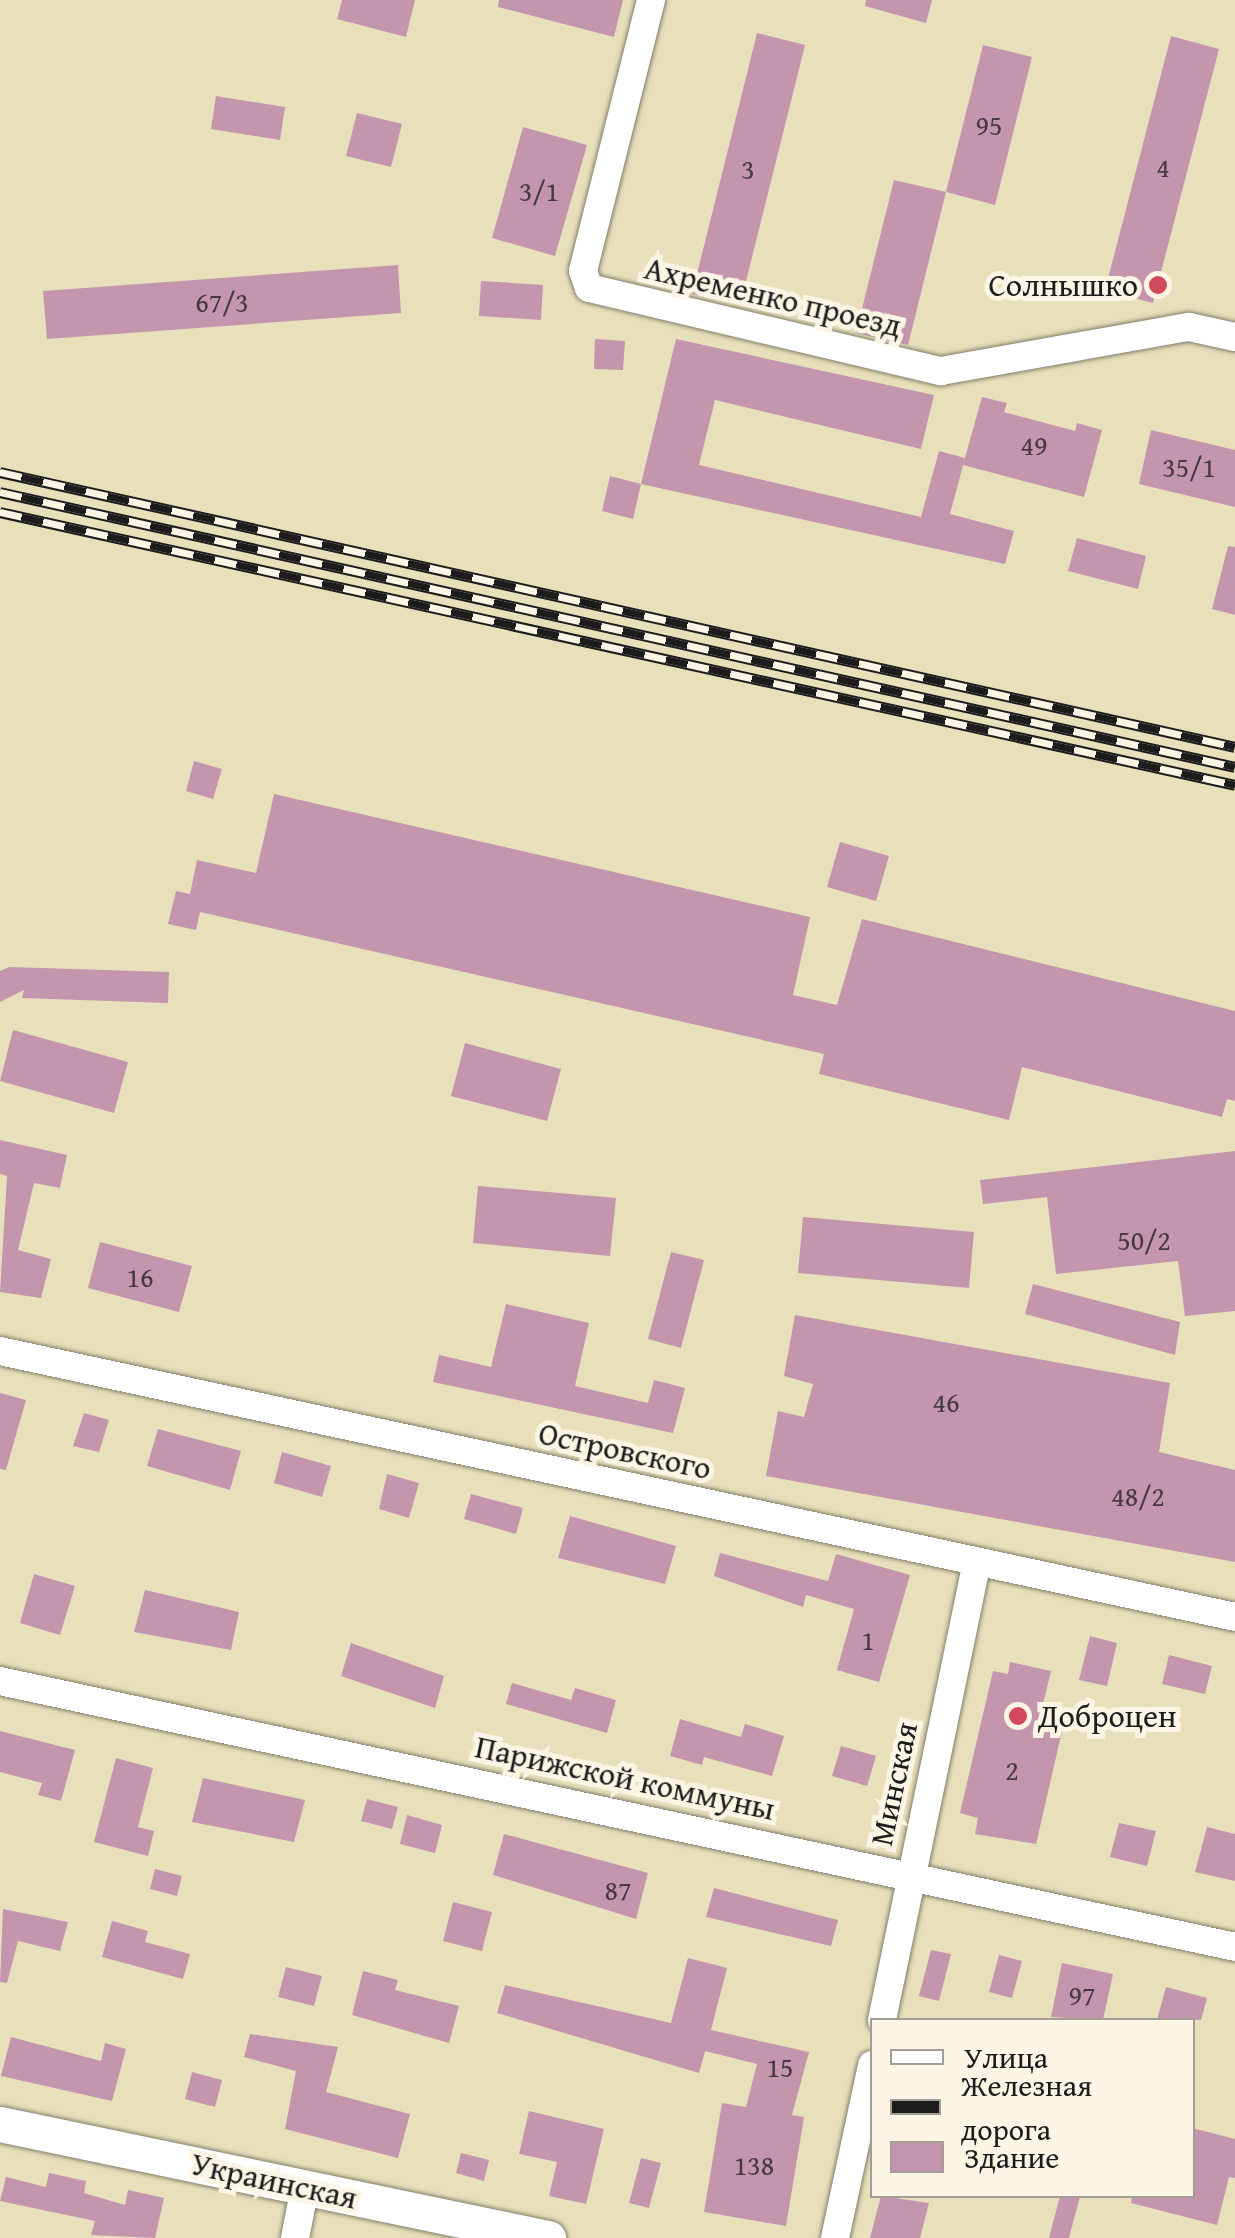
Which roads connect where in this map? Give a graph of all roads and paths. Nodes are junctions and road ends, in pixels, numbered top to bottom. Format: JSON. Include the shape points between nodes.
{"nodes":[{"id":1,"x":651,"y":0,"type":"edge"},
{"id":2,"x":1235,"y":337,"type":"edge"},
{"id":3,"x":0,"y":1350,"type":"edge"},
{"id":4,"x":976,"y":1562,"type":"junction"},
{"id":5,"x":1235,"y":1617,"type":"edge"},
{"id":6,"x":0,"y":1681,"type":"edge"},
{"id":7,"x":911,"y":1875,"type":"junction"},
{"id":8,"x":1235,"y":1947,"type":"edge"},
{"id":9,"x":882,"y":2018,"type":"edge"},
{"id":10,"x":870,"y":2074,"type":"edge"},
{"id":11,"x":0,"y":2124,"type":"edge"},
{"id":12,"x":305,"y":2187,"type":"junction"},
{"id":13,"x":295,"y":2238,"type":"edge"},
{"id":14,"x":548,"y":2238,"type":"edge"},
{"id":15,"x":835,"y":2238,"type":"edge"}],
"edges":[{"from":1,"to":2,"type":"street","name":"Ахременко проезд","via":[[583,271],[589,288],[942,371],[1189,328]]},
{"from":3,"to":4,"type":"street","name":"Островского"},
{"from":4,"to":5,"type":"street","name":"Островского"},
{"from":4,"to":7,"type":"street","name":"Минская"},
{"from":6,"to":7,"type":"street","name":"Парижской коммуны"},
{"from":7,"to":8,"type":"street","name":"Парижской коммуны"},
{"from":7,"to":9,"type":"street","name":"Минская"},
{"from":10,"to":15,"type":"street"},
{"from":11,"to":12,"type":"street","name":"Украинская"},
{"from":12,"to":13,"type":"street"},
{"from":12,"to":14,"type":"street","name":"Украинская"}]}
